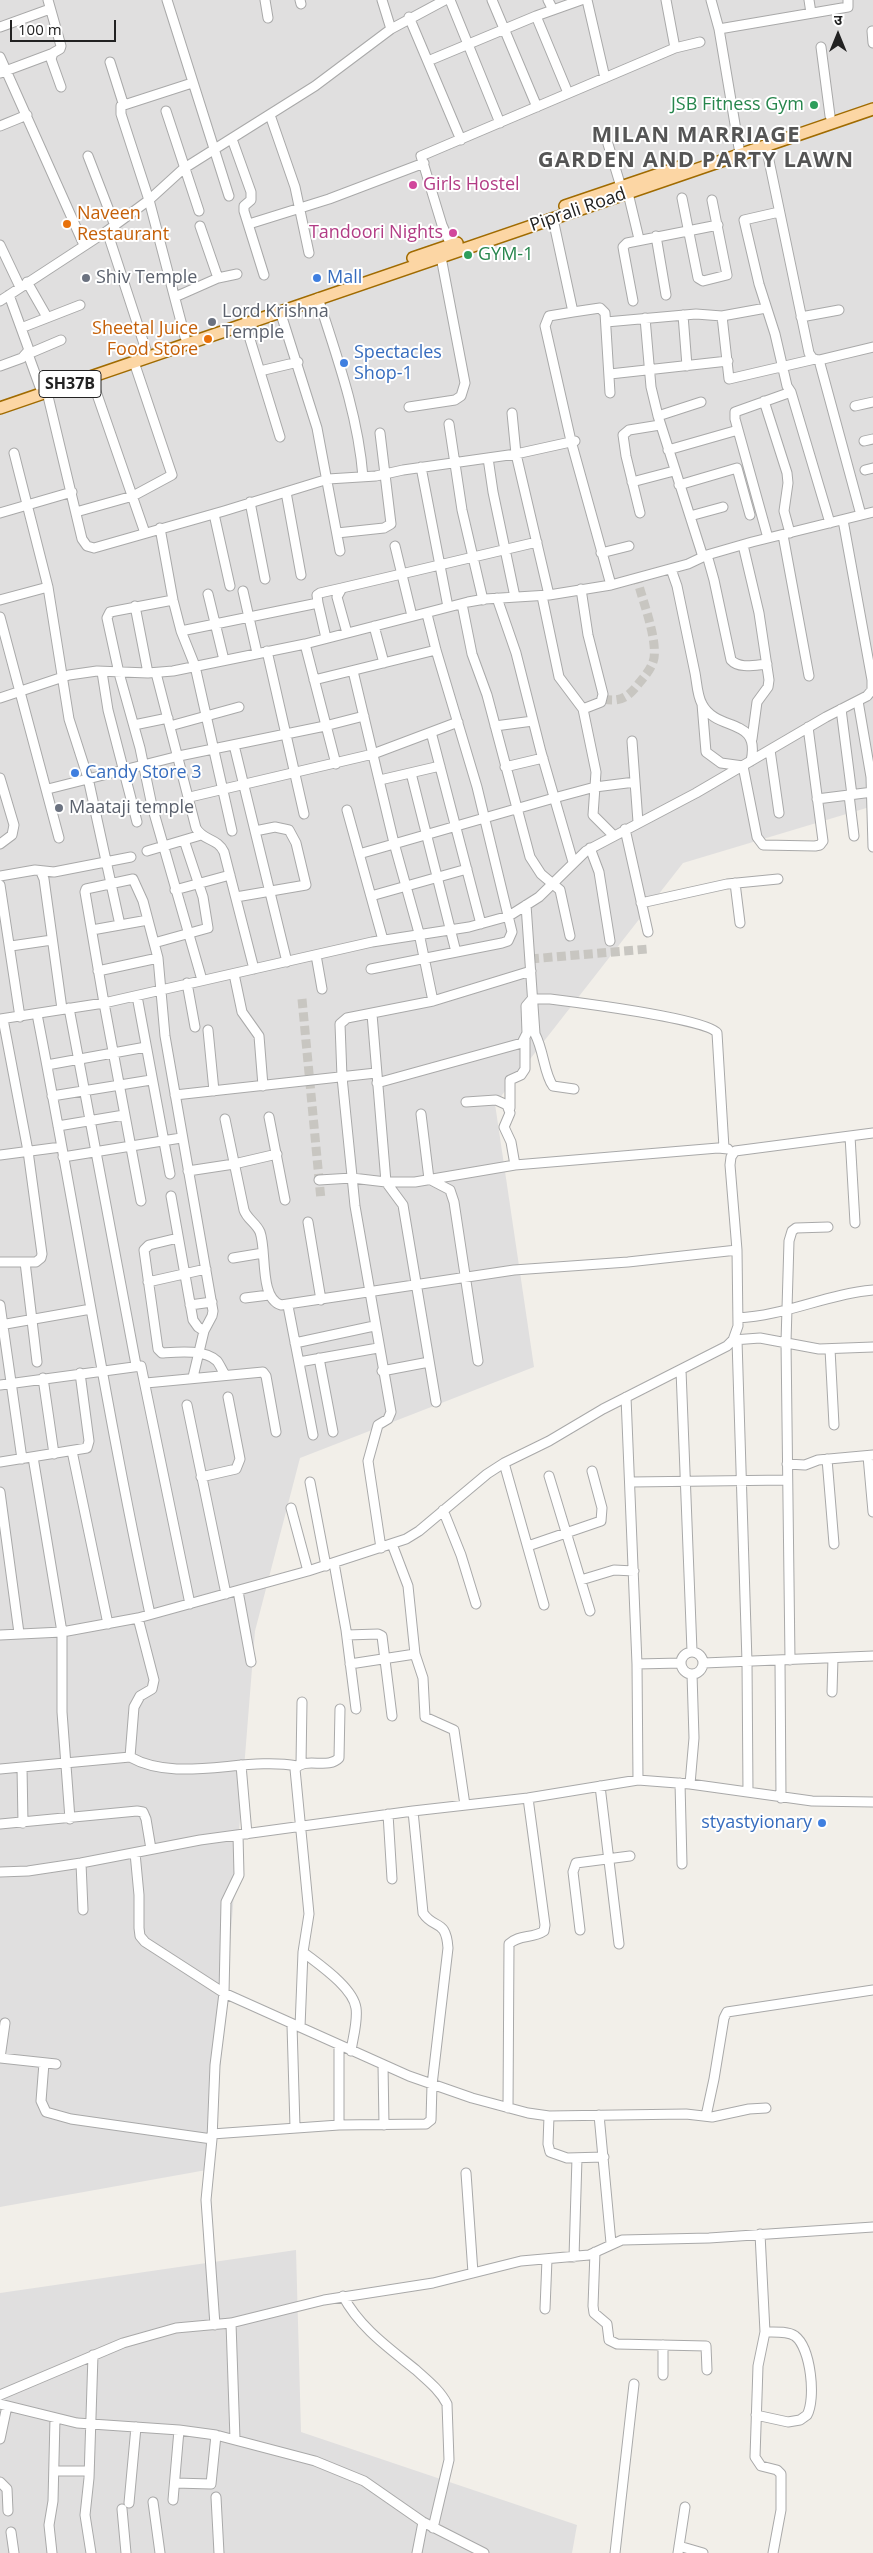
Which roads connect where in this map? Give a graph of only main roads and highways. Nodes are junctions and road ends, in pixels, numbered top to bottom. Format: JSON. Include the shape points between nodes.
{"nodes":[{"id":1,"x":873,"y":102,"type":"edge"},
{"id":2,"x":873,"y":109,"type":"edge"},
{"id":3,"x":624,"y":190,"type":"junction"},
{"id":4,"x":44,"y":389,"type":"junction"},
{"id":5,"x":0,"y":400,"type":"edge"},
{"id":6,"x":0,"y":408,"type":"edge"}],
"edges":[{"from":1,"to":3,"type":"main road"},
{"from":2,"to":3,"type":"main road","name":"Piprali Road","number":"SH37B"},
{"from":3,"to":4,"type":"main road","via":[[451,245],[146,350]]},
{"from":3,"to":4,"type":"main road","name":"Piprali Road","number":"SH37B","via":[[441,257],[91,377]]},
{"from":4,"to":5,"type":"main road"},
{"from":4,"to":6,"type":"main road","name":"Piprali Road","number":"SH37B"}]}
